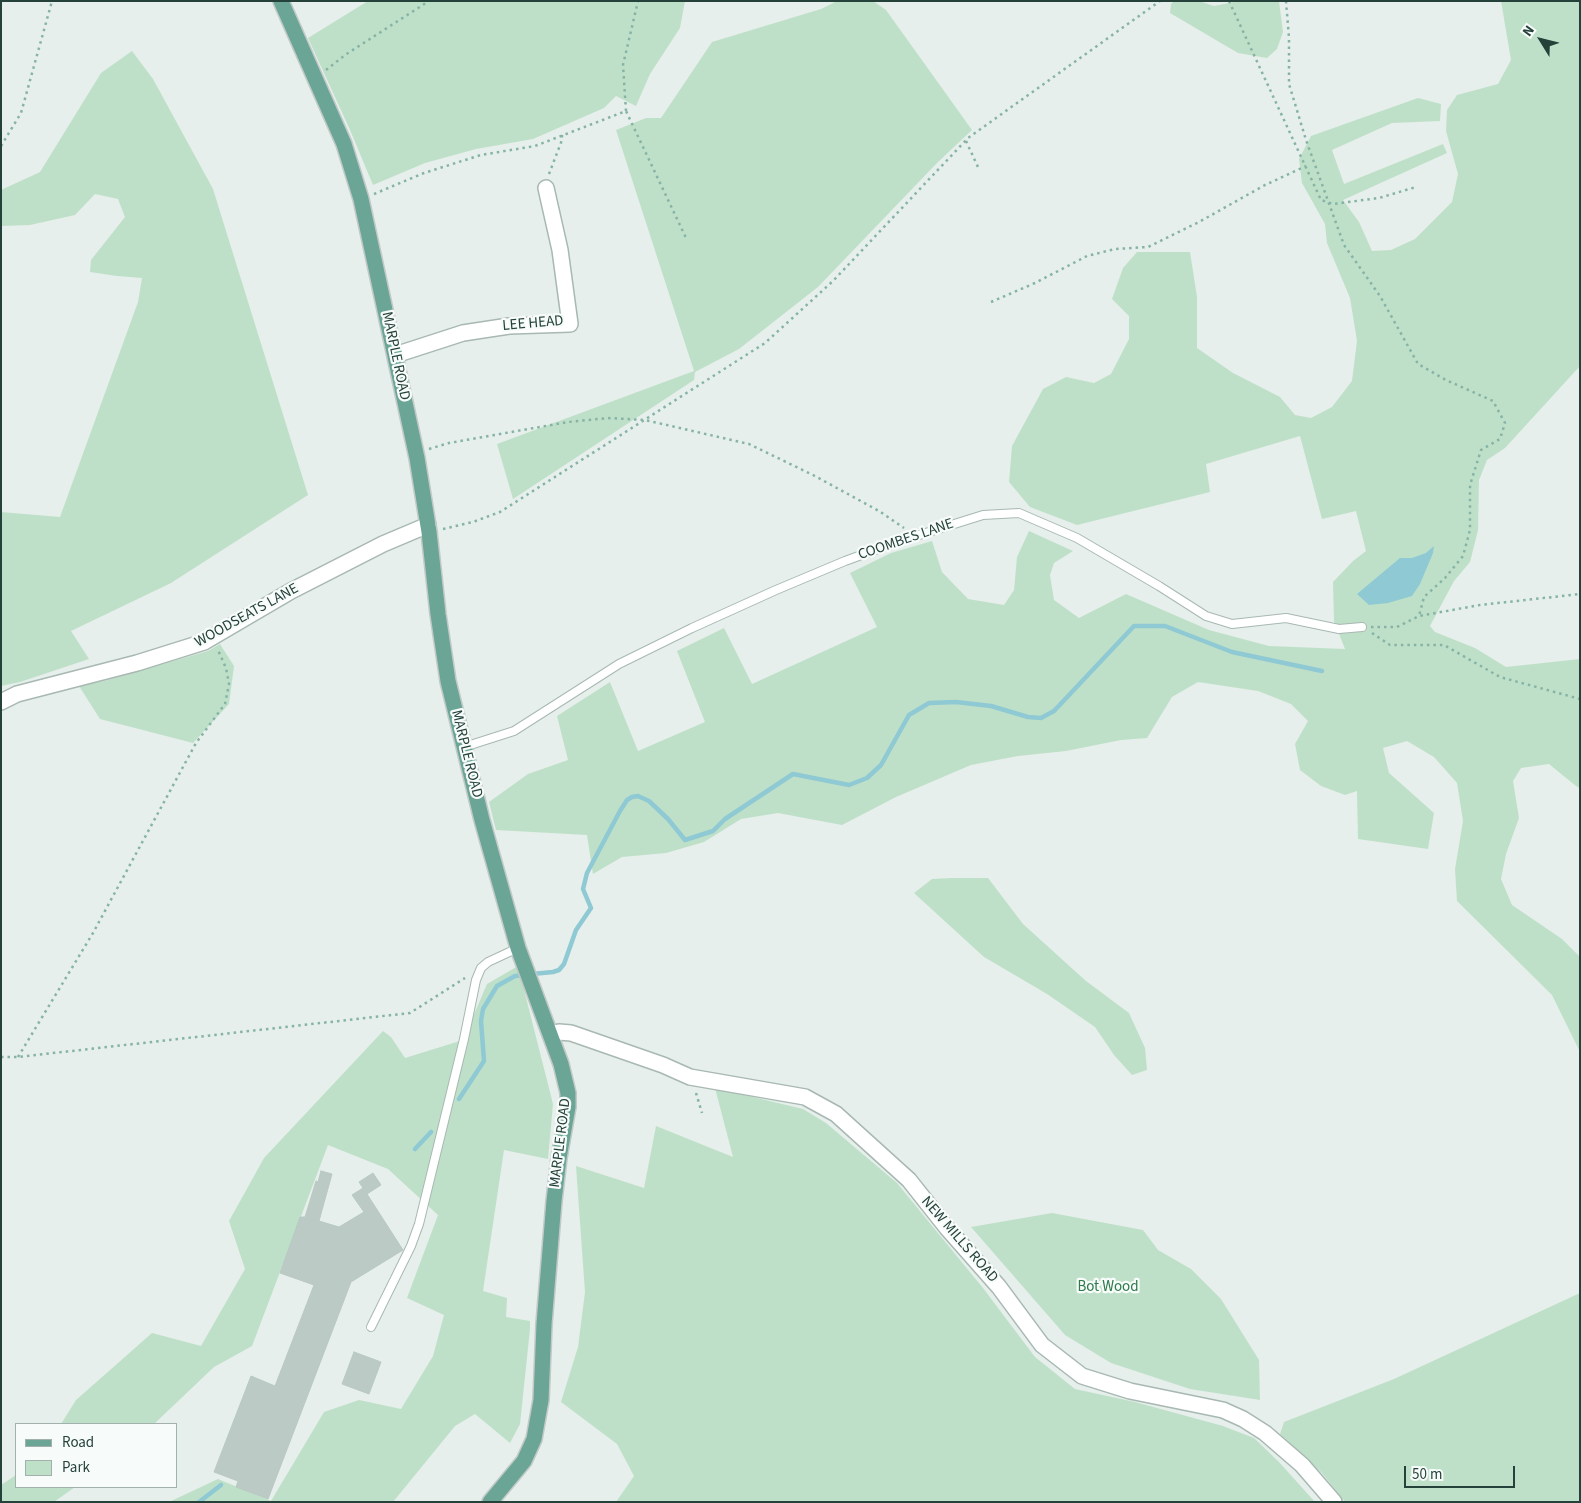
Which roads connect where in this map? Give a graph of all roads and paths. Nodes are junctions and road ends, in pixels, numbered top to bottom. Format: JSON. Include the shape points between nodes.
{"nodes":[{"id":1,"x":52,"y":1,"type":"edge"},
{"id":2,"x":281,"y":1,"type":"edge"},
{"id":3,"x":429,"y":1,"type":"edge"},
{"id":4,"x":638,"y":1,"type":"edge"},
{"id":5,"x":1160,"y":1,"type":"edge"},
{"id":6,"x":1229,"y":1,"type":"edge"},
{"id":7,"x":1286,"y":1,"type":"edge"},
{"id":8,"x":315,"y":78,"type":"junction"},
{"id":9,"x":626,"y":111,"type":"junction"},
{"id":10,"x":562,"y":135,"type":"junction"},
{"id":11,"x":966,"y":141,"type":"junction"},
{"id":12,"x":1,"y":146,"type":"edge"},
{"id":13,"x":1306,"y":166,"type":"junction"},
{"id":14,"x":978,"y":168,"type":"dead end"},
{"id":15,"x":1416,"y":187,"type":"dead end"},
{"id":16,"x":546,"y":188,"type":"joint"},
{"id":17,"x":361,"y":199,"type":"junction"},
{"id":18,"x":1328,"y":202,"type":"junction"},
{"id":19,"x":687,"y":240,"type":"dead end"},
{"id":20,"x":992,"y":302,"type":"dead end"},
{"id":21,"x":395,"y":356,"type":"junction"},
{"id":22,"x":645,"y":420,"type":"junction"},
{"id":23,"x":416,"y":453,"type":"junction"},
{"id":24,"x":428,"y":528,"type":"junction"},
{"id":25,"x":915,"y":536,"type":"junction"},
{"id":26,"x":1580,"y":594,"type":"edge"},
{"id":27,"x":1419,"y":616,"type":"junction"},
{"id":28,"x":1362,"y":626,"type":"junction"},
{"id":29,"x":212,"y":638,"type":"junction"},
{"id":30,"x":1580,"y":700,"type":"edge"},
{"id":31,"x":1,"y":702,"type":"edge"},
{"id":32,"x":464,"y":747,"type":"junction"},
{"id":33,"x":518,"y":948,"type":"junction"},
{"id":34,"x":481,"y":968,"type":"junction"},
{"id":35,"x":551,"y":1034,"type":"junction"},
{"id":36,"x":1,"y":1057,"type":"edge"},
{"id":37,"x":18,"y":1057,"type":"junction"},
{"id":38,"x":690,"y":1077,"type":"junction"},
{"id":39,"x":702,"y":1113,"type":"dead end"},
{"id":40,"x":371,"y":1327,"type":"dead end"},
{"id":41,"x":490,"y":1502,"type":"edge"},
{"id":42,"x":1334,"y":1502,"type":"edge"}],
"edges":[{"from":1,"to":12,"type":"path","via":[[21,113]]},
{"from":2,"to":8,"type":"main road","name":"MARPLE ROAD"},
{"from":3,"to":8,"type":"path"},
{"from":4,"to":9,"type":"path","via":[[623,65]]},
{"from":5,"to":11,"type":"path"},
{"from":6,"to":13,"type":"path"},
{"from":7,"to":18,"type":"path","via":[[1289,84]]},
{"from":8,"to":17,"type":"main road","name":"MARPLE ROAD","via":[[344,144]]},
{"from":9,"to":10,"type":"path"},
{"from":9,"to":19,"type":"path"},
{"from":10,"to":16,"type":"path"},
{"from":10,"to":17,"type":"path","via":[[535,146],[481,155],[424,173]]},
{"from":11,"to":14,"type":"path"},
{"from":11,"to":22,"type":"path","via":[[833,281],[765,343]]},
{"from":13,"to":18,"type":"path","via":[[1321,200]]},
{"from":13,"to":20,"type":"path","via":[[1148,247],[1115,249],[1088,256]]},
{"from":15,"to":18,"type":"path","via":[[1379,198]]},
{"from":16,"to":21,"type":"street","name":"LEE HEAD","via":[[560,250],[570,324],[509,326],[463,333]]},
{"from":17,"to":21,"type":"main road","name":"MARPLE ROAD"},
{"from":18,"to":27,"type":"path","via":[[1344,245],[1380,296],[1418,364],[1493,401],[1505,423],[1500,439],[1481,450],[1472,476],[1470,530],[1463,556],[1424,597]]},
{"from":21,"to":23,"type":"main road","name":"MARPLE ROAD"},
{"from":22,"to":23,"type":"path","via":[[608,418],[568,422],[449,443]]},
{"from":22,"to":24,"type":"path","via":[[500,512],[473,522]]},
{"from":22,"to":25,"type":"path","via":[[749,444],[879,511]]},
{"from":23,"to":24,"type":"main road","name":"MARPLE ROAD"},
{"from":24,"to":29,"type":"street","name":"WOODSEATS LANE","via":[[383,544],[292,591]]},
{"from":24,"to":32,"type":"main road","name":"MARPLE ROAD","via":[[448,681]]},
{"from":25,"to":28,"type":"lane","name":"COOMBES LANE","via":[[983,515],[1019,513],[1077,538],[1206,616],[1232,624],[1286,618],[1340,629]]},
{"from":25,"to":32,"type":"lane","name":"COOMBES LANE","via":[[845,561],[692,628],[619,664],[514,731]]},
{"from":26,"to":27,"type":"path","via":[[1480,605]]},
{"from":27,"to":28,"type":"path","via":[[1397,627]]},
{"from":28,"to":30,"type":"path","via":[[1390,645],[1444,645],[1500,677]]},
{"from":29,"to":31,"type":"street","name":"WOODSEATS LANE","via":[[137,663],[16,694]]},
{"from":29,"to":37,"type":"path","via":[[226,668],[229,684],[225,704],[196,743],[93,933]]},
{"from":32,"to":33,"type":"main road","name":"MARPLE ROAD"},
{"from":33,"to":34,"type":"lane"},
{"from":33,"to":35,"type":"main road","name":"MARPLE ROAD"},
{"from":34,"to":37,"type":"path","via":[[410,1013]]},
{"from":34,"to":40,"type":"lane","via":[[412,1246]]},
{"from":35,"to":38,"type":"street","name":"NEW MILLS ROAD","via":[[571,1033]]},
{"from":35,"to":41,"type":"main road","name":"MARPLE ROAD","via":[[568,1093],[568,1106],[554,1201],[541,1400],[534,1440],[524,1461]]},
{"from":36,"to":37,"type":"path"},
{"from":38,"to":39,"type":"path"},
{"from":38,"to":42,"type":"street","name":"NEW MILLS ROAD","via":[[805,1097],[836,1114],[909,1180],[999,1287],[1042,1345],[1082,1376],[1130,1391],[1223,1410],[1242,1419],[1265,1433],[1302,1465]]}]}
